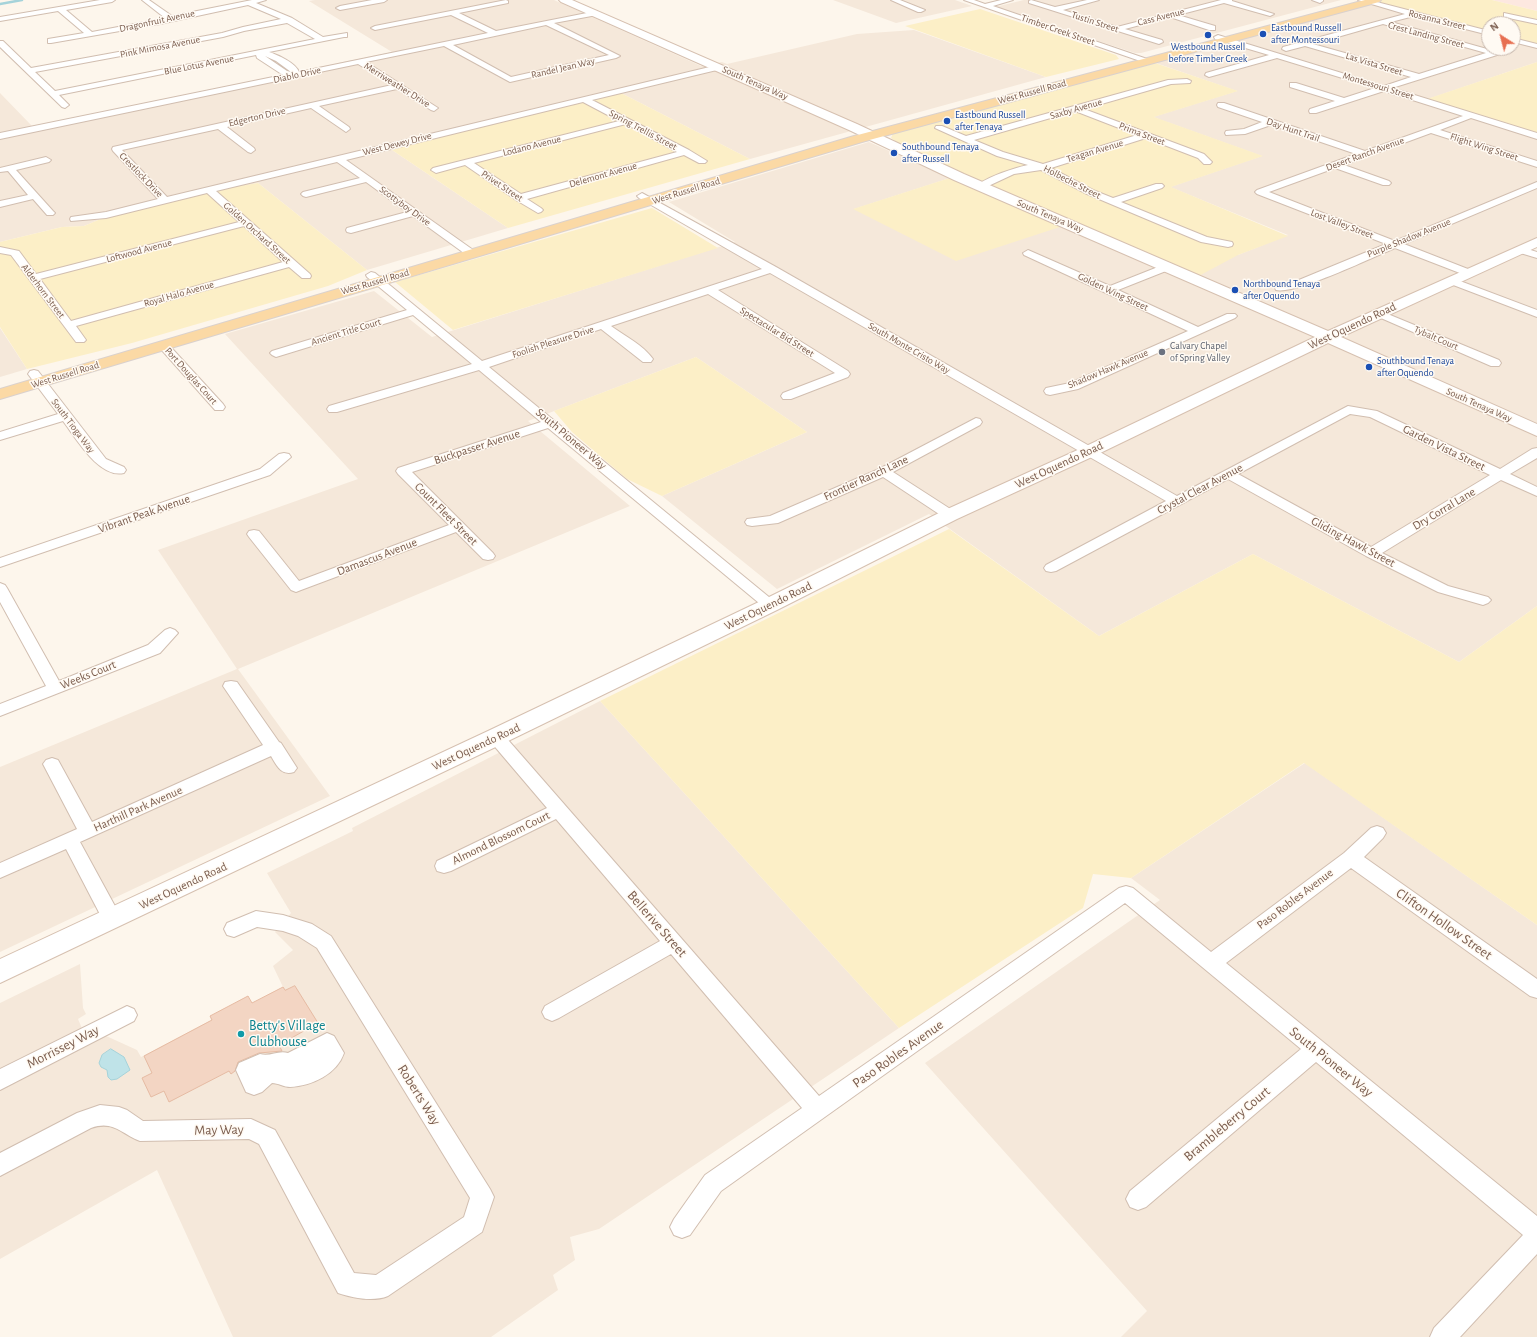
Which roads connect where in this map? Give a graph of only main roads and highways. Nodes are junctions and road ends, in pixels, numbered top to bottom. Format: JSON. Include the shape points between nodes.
{"nodes":[{"id":1,"x":1356,"y":0,"type":"edge"},
{"id":2,"x":1368,"y":1,"type":"edge"},
{"id":3,"x":1219,"y":35,"type":"junction"},
{"id":4,"x":375,"y":278,"type":"junction"},
{"id":5,"x":37,"y":378,"type":"junction"},
{"id":6,"x":0,"y":384,"type":"edge"},
{"id":7,"x":0,"y":394,"type":"edge"}],
"edges":[{"from":1,"to":3,"type":"main road","name":"West Russell Road"},
{"from":2,"to":3,"type":"main road","name":"West Russell Road"},
{"from":3,"to":4,"type":"main road","name":"West Russell Road","via":[[1144,59],[866,133]]},
{"from":4,"to":5,"type":"main road","name":"West Russell Road"},
{"from":4,"to":5,"type":"main road","name":"West Russell Road","via":[[163,346]]},
{"from":5,"to":6,"type":"main road","name":"West Russell Road"},
{"from":5,"to":7,"type":"main road","name":"West Russell Road"}]}
